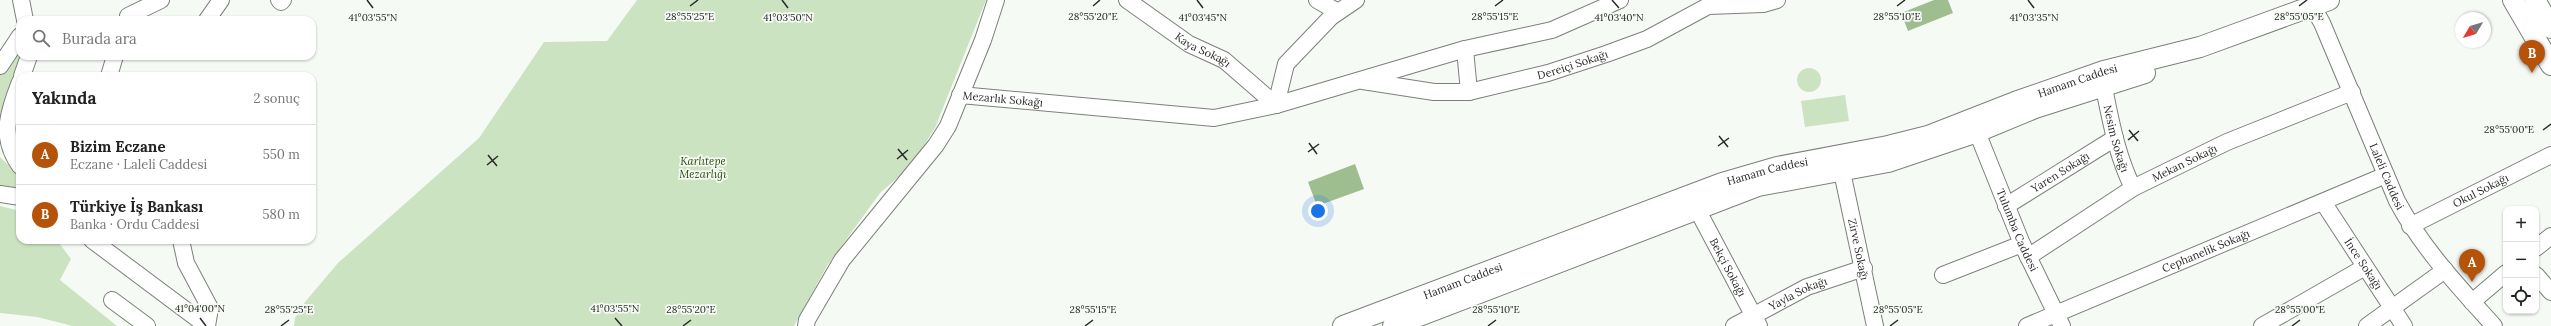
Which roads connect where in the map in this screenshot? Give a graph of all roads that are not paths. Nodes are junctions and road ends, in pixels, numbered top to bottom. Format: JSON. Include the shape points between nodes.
{"nodes":[{"id":1,"x":21,"y":0,"type":"edge"},
{"id":2,"x":161,"y":0,"type":"edge"},
{"id":3,"x":221,"y":0,"type":"edge"},
{"id":4,"x":279,"y":0,"type":"edge"},
{"id":5,"x":283,"y":0,"type":"edge"},
{"id":6,"x":996,"y":0,"type":"edge"},
{"id":7,"x":1127,"y":0,"type":"edge"},
{"id":8,"x":1317,"y":0,"type":"edge"},
{"id":9,"x":1356,"y":0,"type":"edge"},
{"id":10,"x":1620,"y":0,"type":"edge"},
{"id":11,"x":1777,"y":0,"type":"edge"},
{"id":12,"x":2513,"y":0,"type":"edge"},
{"id":13,"x":2535,"y":0,"type":"edge"},
{"id":14,"x":2317,"y":2,"type":"edge"},
{"id":15,"x":127,"y":12,"type":"edge"},
{"id":16,"x":1338,"y":12,"type":"junction"},
{"id":17,"x":24,"y":16,"type":"edge"},
{"id":18,"x":209,"y":16,"type":"edge"},
{"id":19,"x":2551,"y":28,"type":"edge"},
{"id":20,"x":16,"y":42,"type":"edge"},
{"id":21,"x":2200,"y":47,"type":"junction"},
{"id":22,"x":1465,"y":50,"type":"junction"},
{"id":23,"x":28,"y":60,"type":"edge"},
{"id":24,"x":30,"y":60,"type":"edge"},
{"id":25,"x":114,"y":60,"type":"edge"},
{"id":26,"x":0,"y":66,"type":"edge"},
{"id":27,"x":2551,"y":66,"type":"edge"},
{"id":28,"x":23,"y":72,"type":"edge"},
{"id":29,"x":32,"y":72,"type":"edge"},
{"id":30,"x":110,"y":72,"type":"edge"},
{"id":31,"x":1360,"y":80,"type":"junction"},
{"id":32,"x":2104,"y":88,"type":"junction"},
{"id":33,"x":16,"y":92,"type":"edge"},
{"id":34,"x":1469,"y":92,"type":"junction"},
{"id":35,"x":2352,"y":92,"type":"junction"},
{"id":36,"x":960,"y":95,"type":"junction"},
{"id":37,"x":1276,"y":105,"type":"junction"},
{"id":38,"x":1974,"y":125,"type":"junction"},
{"id":39,"x":2115,"y":138,"type":"junction"},
{"id":40,"x":2551,"y":155,"type":"edge"},
{"id":41,"x":16,"y":162,"type":"edge"},
{"id":42,"x":1842,"y":172,"type":"junction"},
{"id":43,"x":2386,"y":175,"type":"junction"},
{"id":44,"x":2133,"y":188,"type":"junction"},
{"id":45,"x":0,"y":194,"type":"edge"},
{"id":46,"x":16,"y":196,"type":"edge"},
{"id":47,"x":1695,"y":202,"type":"junction"},
{"id":48,"x":2323,"y":202,"type":"junction"},
{"id":49,"x":2006,"y":206,"type":"junction"},
{"id":50,"x":2410,"y":226,"type":"junction"},
{"id":51,"x":2551,"y":236,"type":"edge"},
{"id":52,"x":97,"y":244,"type":"edge"},
{"id":53,"x":182,"y":244,"type":"edge"},
{"id":54,"x":2539,"y":246,"type":"edge"},
{"id":55,"x":2025,"y":250,"type":"junction"},
{"id":56,"x":2365,"y":267,"type":"junction"},
{"id":57,"x":1864,"y":268,"type":"junction"},
{"id":58,"x":2445,"y":270,"type":"junction"},
{"id":59,"x":1943,"y":275,"type":"dead end"},
{"id":60,"x":2503,"y":276,"type":"edge"},
{"id":61,"x":2539,"y":278,"type":"edge"},
{"id":62,"x":2551,"y":292,"type":"edge"},
{"id":63,"x":112,"y":300,"type":"dead end"},
{"id":64,"x":2472,"y":302,"type":"junction"},
{"id":65,"x":2392,"y":310,"type":"junction"},
{"id":66,"x":2059,"y":320,"type":"edge"},
{"id":67,"x":1756,"y":321,"type":"edge"},
{"id":68,"x":1349,"y":325,"type":"edge"},
{"id":69,"x":148,"y":326,"type":"edge"},
{"id":70,"x":207,"y":326,"type":"edge"},
{"id":71,"x":806,"y":326,"type":"edge"},
{"id":72,"x":1394,"y":326,"type":"edge"},
{"id":73,"x":1734,"y":326,"type":"edge"},
{"id":74,"x":1875,"y":326,"type":"edge"},
{"id":75,"x":2026,"y":326,"type":"edge"},
{"id":76,"x":2262,"y":326,"type":"edge"},
{"id":77,"x":2367,"y":326,"type":"edge"},
{"id":78,"x":2404,"y":326,"type":"edge"},
{"id":79,"x":2494,"y":326,"type":"edge"}],
"edges":[{"from":1,"to":17,"type":"street"},
{"from":2,"to":15,"type":"street"},
{"from":3,"to":18,"type":"street"},
{"from":4,"to":5,"type":"street"},
{"from":6,"to":36,"type":"street","via":[[983,40]]},
{"from":7,"to":37,"type":"street","name":"Kaya Sokağı","via":[[1189,44],[1224,60]]},
{"from":8,"to":16,"type":"street"},
{"from":9,"to":16,"type":"street"},
{"from":10,"to":22,"type":"street","name":"Mezarlık Sokağı","via":[[1552,30]]},
{"from":11,"to":34,"type":"street","name":"Dereiçi Sokağı","via":[[1763,4],[1708,6],[1647,39],[1613,52],[1548,73]]},
{"from":12,"to":27,"type":"main road"},
{"from":13,"to":19,"type":"main road"},
{"from":14,"to":21,"type":"main road","name":"Hamam Caddesi"},
{"from":14,"to":35,"type":"street","name":"Laleli Caddesi"},
{"from":16,"to":37,"type":"street","via":[[1286,64]]},
{"from":20,"to":26,"type":"street"},
{"from":21,"to":32,"type":"main road","name":"Hamam Caddesi","via":[[2168,67]]},
{"from":21,"to":38,"type":"main road","name":"Hamam Caddesi","via":[[2104,71]]},
{"from":22,"to":31,"type":"street","name":"Mezarlık Sokağı"},
{"from":22,"to":34,"type":"street"},
{"from":23,"to":28,"type":"street"},
{"from":24,"to":29,"type":"street"},
{"from":25,"to":30,"type":"street"},
{"from":31,"to":34,"type":"street","name":"Dereiçi Sokağı","via":[[1434,92]]},
{"from":31,"to":37,"type":"street","name":"Mezarlık Sokağı"},
{"from":32,"to":38,"type":"main road","name":"Hamam Caddesi"},
{"from":32,"to":39,"type":"street","name":"Nesim Sokağı"},
{"from":33,"to":41,"type":"street","via":[[2,125],[1,137]]},
{"from":35,"to":43,"type":"street","name":"Laleli Caddesi"},
{"from":35,"to":44,"type":"street","name":"Mekan Sokağı","via":[[2227,142]]},
{"from":36,"to":37,"type":"street","name":"Mezarlık Sokağı","via":[[1214,118]]},
{"from":36,"to":71,"type":"street","name":"Mezarlık Sokağı","via":[[948,126],[936,145],[842,260]]},
{"from":38,"to":42,"type":"main road","name":"Hamam Caddesi","via":[[1926,151]]},
{"from":38,"to":47,"type":"main road","name":"Hamam Caddesi","via":[[1901,143],[1777,167]]},
{"from":38,"to":49,"type":"street","name":"Tulumba Caddesi"},
{"from":39,"to":44,"type":"street","name":"Nesim Sokağı","via":[[2124,170]]},
{"from":39,"to":49,"type":"street","name":"Yaren Sokağı"},
{"from":40,"to":50,"type":"street","name":"Okul Sokağı"},
{"from":42,"to":47,"type":"main road","name":"Hamam Caddesi","via":[[1758,186]]},
{"from":42,"to":57,"type":"street","name":"Zirve Sokağı"},
{"from":43,"to":48,"type":"street","name":"Cephanelik Sokağı"},
{"from":43,"to":50,"type":"street","name":"Laleli Caddesi"},
{"from":44,"to":55,"type":"street","name":"Mekan Sokağı"},
{"from":45,"to":46,"type":"street"},
{"from":47,"to":67,"type":"street","name":"Bekçi Sokağı"},
{"from":47,"to":68,"type":"main road","name":"Hamam Caddesi"},
{"from":47,"to":72,"type":"main road","name":"Hamam Caddesi"},
{"from":48,"to":56,"type":"street","name":"İnce Sokağı"},
{"from":48,"to":66,"type":"street","name":"Cephanelik Sokağı"},
{"from":49,"to":55,"type":"street","name":"Tulumba Caddesi"},
{"from":50,"to":58,"type":"street","name":"Laleli Caddesi"},
{"from":51,"to":54,"type":"street"},
{"from":52,"to":70,"type":"street"},
{"from":53,"to":70,"type":"street","via":[[186,263],[210,308]]},
{"from":55,"to":59,"type":"street","name":"Mekan Sokağı"},
{"from":55,"to":66,"type":"street","name":"Tulumba Caddesi"},
{"from":56,"to":65,"type":"street","name":"İnce Sokağı"},
{"from":56,"to":76,"type":"street"},
{"from":57,"to":67,"type":"street","name":"Yayla Sokağı","via":[[1807,287]]},
{"from":57,"to":74,"type":"street","name":"Zirve Sokağı"},
{"from":58,"to":64,"type":"street","name":"Laleli Caddesi"},
{"from":58,"to":65,"type":"street"},
{"from":60,"to":64,"type":"street"},
{"from":61,"to":62,"type":"street"},
{"from":63,"to":69,"type":"street"},
{"from":64,"to":79,"type":"street","name":"Laleli Caddesi"},
{"from":65,"to":77,"type":"street"},
{"from":65,"to":78,"type":"street","name":"İnce Sokağı"},
{"from":66,"to":75,"type":"street","name":"Cephanelik Sokağı"},
{"from":67,"to":73,"type":"street","name":"Yayla Sokağı"}]}
